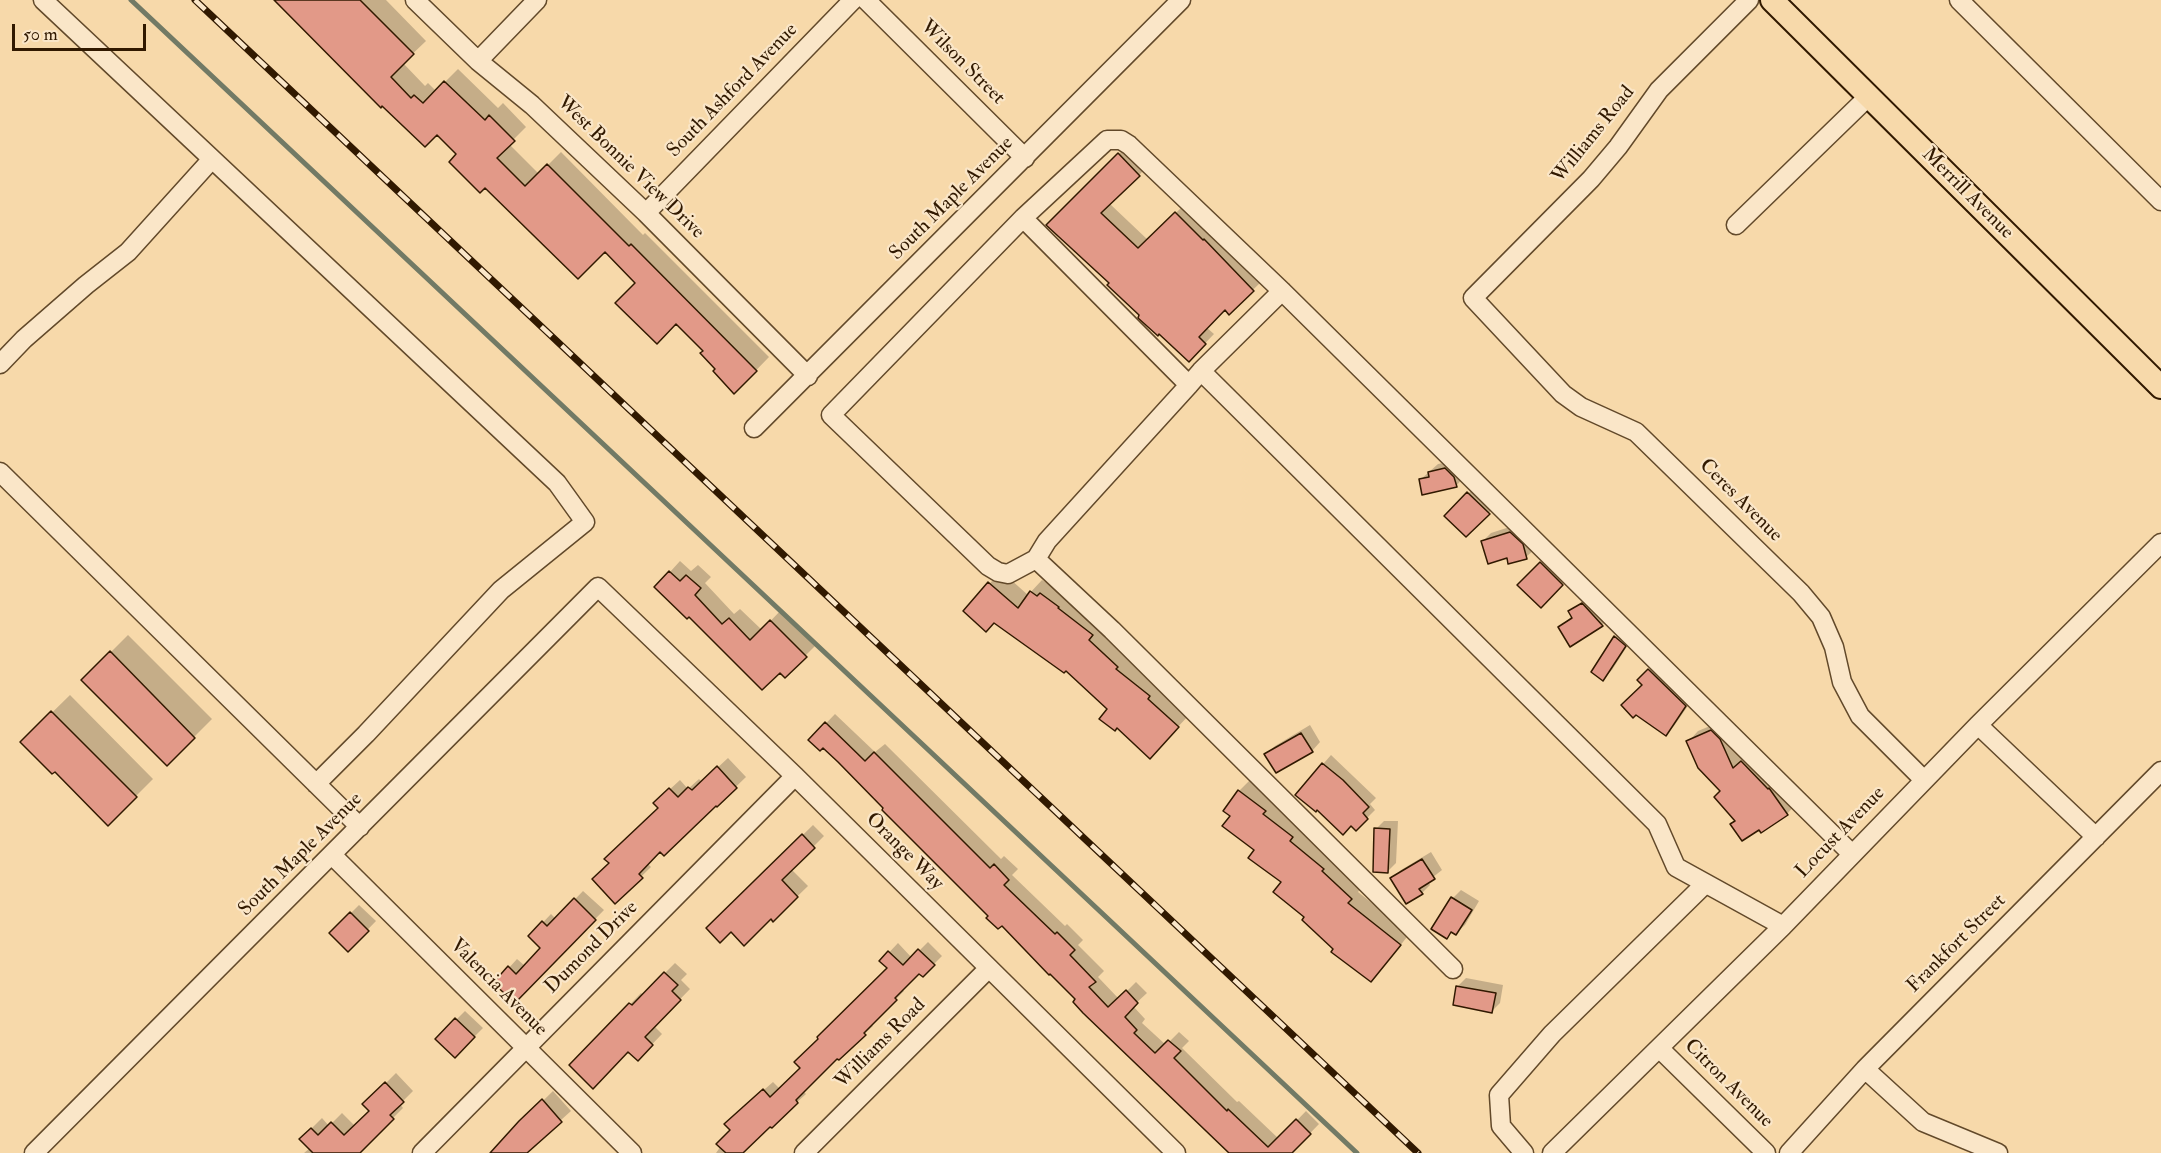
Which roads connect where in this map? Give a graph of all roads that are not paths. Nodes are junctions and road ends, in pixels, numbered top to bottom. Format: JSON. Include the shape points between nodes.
{"nodes":[{"id":1,"x":43,"y":0,"type":"edge"},
{"id":2,"x":416,"y":0,"type":"edge"},
{"id":3,"x":537,"y":0,"type":"edge"},
{"id":4,"x":853,"y":0,"type":"edge"},
{"id":5,"x":866,"y":0,"type":"edge"},
{"id":6,"x":1181,"y":0,"type":"edge"},
{"id":7,"x":1749,"y":0,"type":"edge"},
{"id":8,"x":1772,"y":0,"type":"edge"},
{"id":9,"x":1959,"y":0,"type":"edge"},
{"id":10,"x":478,"y":61,"type":"junction"},
{"id":11,"x":1869,"y":96,"type":"junction"},
{"id":12,"x":1025,"y":158,"type":"junction"},
{"id":13,"x":212,"y":159,"type":"junction"},
{"id":14,"x":2161,"y":201,"type":"edge"},
{"id":15,"x":646,"y":213,"type":"junction"},
{"id":16,"x":1023,"y":218,"type":"junction"},
{"id":17,"x":1736,"y":225,"type":"dead end"},
{"id":18,"x":1282,"y":291,"type":"junction"},
{"id":19,"x":1473,"y":298,"type":"joint"},
{"id":20,"x":0,"y":364,"type":"edge"},
{"id":21,"x":808,"y":376,"type":"junction"},
{"id":22,"x":1195,"y":378,"type":"junction"},
{"id":23,"x":2161,"y":387,"type":"edge"},
{"id":24,"x":754,"y":428,"type":"dead end"},
{"id":25,"x":0,"y":472,"type":"edge"},
{"id":26,"x":2161,"y":543,"type":"edge"},
{"id":27,"x":1036,"y":559,"type":"junction"},
{"id":28,"x":598,"y":587,"type":"joint"},
{"id":29,"x":1978,"y":724,"type":"junction"},
{"id":30,"x":2161,"y":771,"type":"edge"},
{"id":31,"x":795,"y":776,"type":"junction"},
{"id":32,"x":1924,"y":780,"type":"junction"},
{"id":33,"x":316,"y":784,"type":"junction"},
{"id":34,"x":360,"y":827,"type":"junction"},
{"id":35,"x":2096,"y":837,"type":"junction"},
{"id":36,"x":1852,"y":854,"type":"junction"},
{"id":37,"x":333,"y":855,"type":"junction"},
{"id":38,"x":1705,"y":884,"type":"junction"},
{"id":39,"x":1783,"y":926,"type":"junction"},
{"id":40,"x":989,"y":968,"type":"junction"},
{"id":41,"x":1453,"y":969,"type":"dead end"},
{"id":42,"x":526,"y":1047,"type":"junction"},
{"id":43,"x":1659,"y":1048,"type":"junction"},
{"id":44,"x":1865,"y":1069,"type":"junction"},
{"id":45,"x":34,"y":1153,"type":"edge"},
{"id":46,"x":422,"y":1153,"type":"edge"},
{"id":47,"x":632,"y":1153,"type":"edge"},
{"id":48,"x":804,"y":1153,"type":"edge"},
{"id":49,"x":1176,"y":1153,"type":"edge"},
{"id":50,"x":1524,"y":1153,"type":"edge"},
{"id":51,"x":1552,"y":1153,"type":"edge"},
{"id":52,"x":1766,"y":1153,"type":"edge"},
{"id":53,"x":1789,"y":1153,"type":"edge"},
{"id":54,"x":1998,"y":1153,"type":"edge"}],
"edges":[{"from":1,"to":13,"type":"street"},
{"from":2,"to":10,"type":"street","name":"West Bonnie View Drive"},
{"from":3,"to":10,"type":"street"},
{"from":4,"to":15,"type":"street","name":"South Ashford Avenue"},
{"from":5,"to":12,"type":"street","name":"Wilson Street"},
{"from":6,"to":12,"type":"street","name":"South Maple Avenue"},
{"from":7,"to":19,"type":"street","name":"Williams Road","via":[[1659,90],[1591,179]]},
{"from":8,"to":11,"type":"main road","name":"Merrill Avenue"},
{"from":9,"to":14,"type":"street"},
{"from":10,"to":15,"type":"street","name":"West Bonnie View Drive","via":[[532,105]]},
{"from":11,"to":17,"type":"street"},
{"from":11,"to":23,"type":"main road","name":"Merrill Avenue"},
{"from":12,"to":21,"type":"street","name":"South Maple Avenue"},
{"from":13,"to":20,"type":"street","via":[[128,252]]},
{"from":13,"to":33,"type":"street","via":[[557,483],[585,522],[501,590]]},
{"from":15,"to":21,"type":"street","name":"West Bonnie View Drive"},
{"from":16,"to":18,"type":"street","via":[[1107,140],[1121,140]]},
{"from":16,"to":22,"type":"street"},
{"from":16,"to":27,"type":"street","via":[[831,415],[988,566],[1008,574]]},
{"from":18,"to":22,"type":"street"},
{"from":18,"to":36,"type":"street"},
{"from":19,"to":32,"type":"street","name":"Ceres Avenue","via":[[1563,394],[1581,407],[1636,432],[1801,593],[1821,616],[1842,682],[1860,716]]},
{"from":21,"to":24,"type":"street","name":"South Maple Avenue"},
{"from":22,"to":27,"type":"street","via":[[1047,541]]},
{"from":22,"to":38,"type":"street","via":[[1657,824],[1676,867]]},
{"from":25,"to":33,"type":"street"},
{"from":26,"to":29,"type":"street","name":"Locust Avenue"},
{"from":27,"to":41,"type":"street"},
{"from":28,"to":31,"type":"street","name":"Orange Way"},
{"from":28,"to":34,"type":"street","name":"South Maple Avenue"},
{"from":29,"to":32,"type":"street","name":"Locust Avenue"},
{"from":29,"to":35,"type":"street"},
{"from":30,"to":35,"type":"street","name":"Frankfort Street"},
{"from":31,"to":40,"type":"street","name":"Orange Way"},
{"from":31,"to":42,"type":"street","name":"Dumond Drive"},
{"from":32,"to":36,"type":"street","name":"Locust Avenue"},
{"from":33,"to":34,"type":"street"},
{"from":34,"to":37,"type":"street","name":"South Maple Avenue"},
{"from":35,"to":44,"type":"street","name":"Frankfort Street"},
{"from":36,"to":39,"type":"street","name":"Locust Avenue"},
{"from":37,"to":42,"type":"street","name":"Valencia Avenue"},
{"from":37,"to":45,"type":"street","name":"South Maple Avenue"},
{"from":38,"to":39,"type":"street"},
{"from":38,"to":50,"type":"street","via":[[1552,1035],[1499,1095],[1502,1126]]},
{"from":39,"to":43,"type":"street","name":"Locust Avenue"},
{"from":40,"to":48,"type":"street","name":"Williams Road"},
{"from":40,"to":49,"type":"street","name":"Orange Way"},
{"from":42,"to":46,"type":"street","name":"Dumond Drive"},
{"from":42,"to":47,"type":"street","name":"Valencia Avenue"},
{"from":43,"to":51,"type":"street","name":"Locust Avenue"},
{"from":43,"to":52,"type":"street","name":"Citron Avenue"},
{"from":44,"to":53,"type":"street","name":"Frankfort Street"},
{"from":44,"to":54,"type":"street","via":[[1923,1122]]}]}
